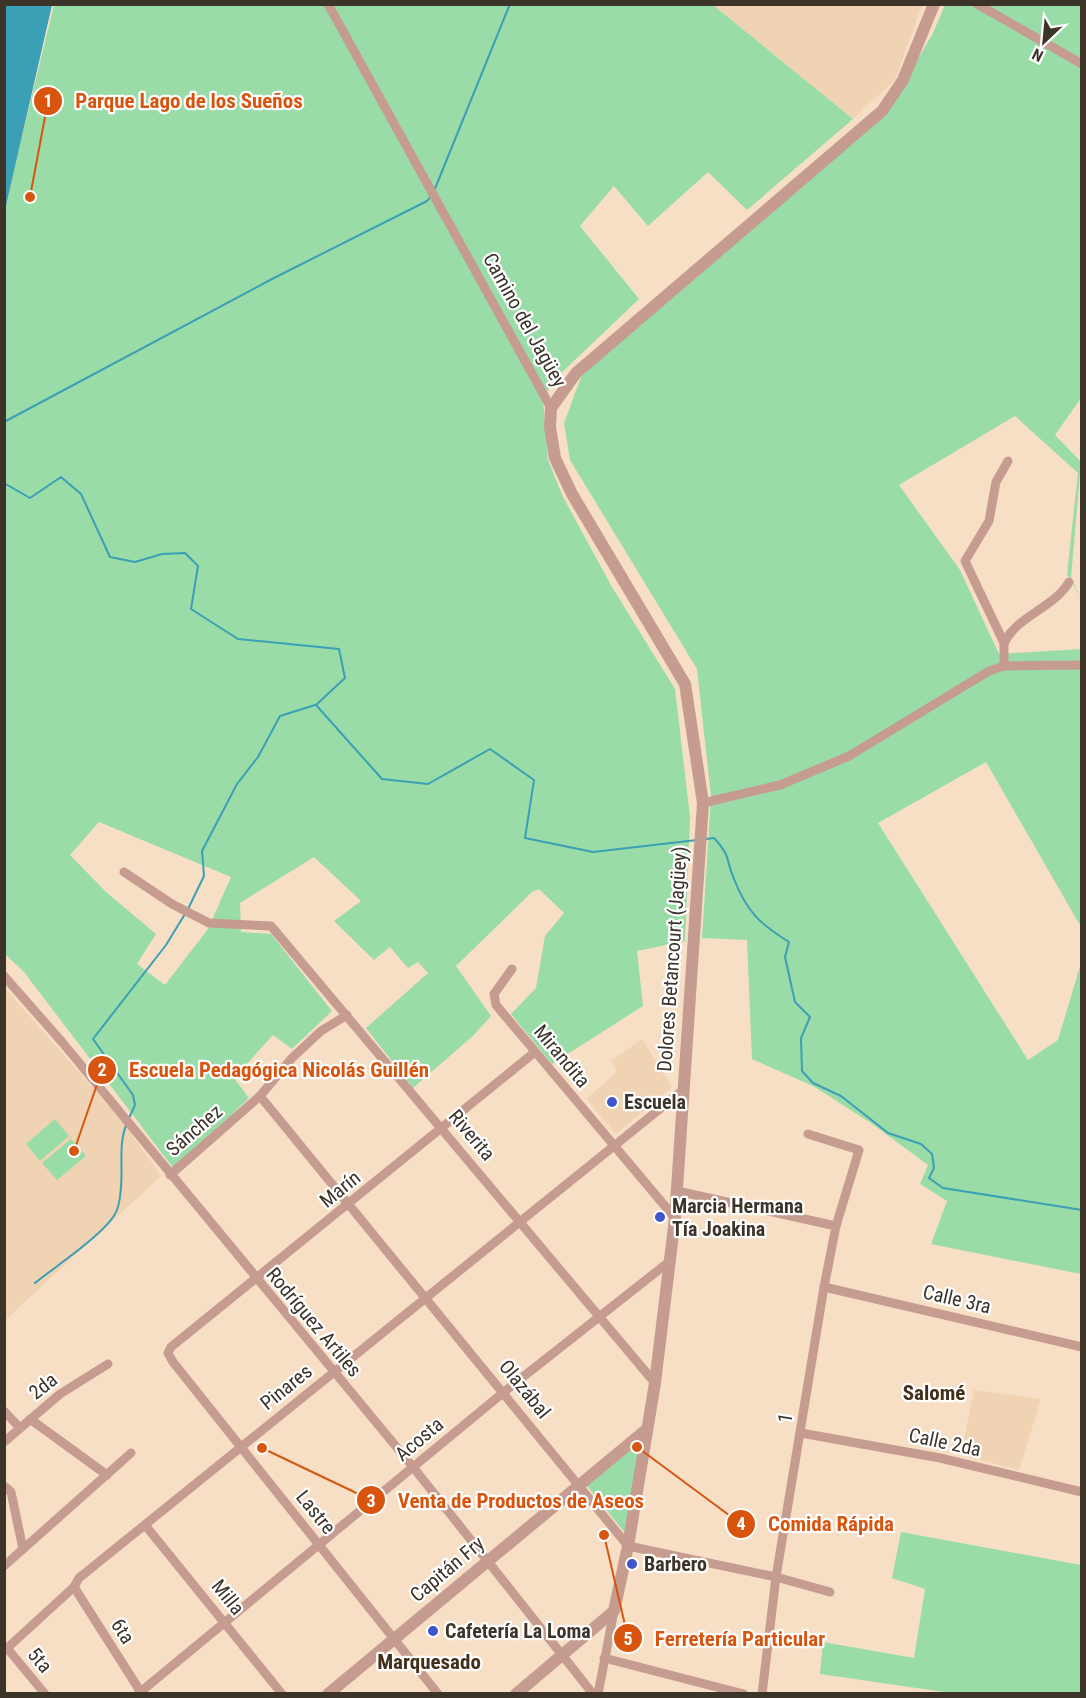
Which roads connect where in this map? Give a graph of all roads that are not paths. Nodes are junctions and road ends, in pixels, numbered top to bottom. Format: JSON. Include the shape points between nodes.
{"nodes":[{"id":1,"x":328,"y":4,"type":"edge"},
{"id":2,"x":934,"y":4,"type":"edge"},
{"id":3,"x":977,"y":4,"type":"edge"},
{"id":4,"x":1082,"y":64,"type":"edge"},
{"id":5,"x":551,"y":408,"type":"junction"},
{"id":6,"x":1008,"y":461,"type":"dead end"},
{"id":7,"x":1070,"y":582,"type":"dead end"},
{"id":8,"x":1004,"y":643,"type":"junction"},
{"id":9,"x":1082,"y":665,"type":"edge"},
{"id":10,"x":1004,"y":666,"type":"junction"},
{"id":11,"x":703,"y":803,"type":"junction"},
{"id":12,"x":701,"y":833,"type":"joint"},
{"id":13,"x":124,"y":872,"type":"dead end"},
{"id":14,"x":512,"y":969,"type":"dead end"},
{"id":15,"x":4,"y":976,"type":"edge"},
{"id":16,"x":346,"y":1015,"type":"junction"},
{"id":17,"x":535,"y":1053,"type":"junction"},
{"id":18,"x":682,"y":1091,"type":"junction"},
{"id":19,"x":261,"y":1096,"type":"junction"},
{"id":20,"x":443,"y":1129,"type":"junction"},
{"id":21,"x":808,"y":1134,"type":"dead end"},
{"id":22,"x":614,"y":1146,"type":"junction"},
{"id":23,"x":170,"y":1175,"type":"junction"},
{"id":24,"x":677,"y":1191,"type":"junction"},
{"id":25,"x":349,"y":1204,"type":"junction"},
{"id":26,"x":675,"y":1218,"type":"junction"},
{"id":27,"x":522,"y":1221,"type":"junction"},
{"id":28,"x":836,"y":1226,"type":"junction"},
{"id":29,"x":670,"y":1261,"type":"junction"},
{"id":30,"x":256,"y":1280,"type":"junction"},
{"id":31,"x":824,"y":1287,"type":"junction"},
{"id":32,"x":425,"y":1298,"type":"junction"},
{"id":33,"x":601,"y":1315,"type":"junction"},
{"id":34,"x":1082,"y":1347,"type":"edge"},
{"id":35,"x":168,"y":1353,"type":"joint"},
{"id":36,"x":108,"y":1364,"type":"dead end"},
{"id":37,"x":334,"y":1373,"type":"junction"},
{"id":38,"x":655,"y":1383,"type":"junction"},
{"id":39,"x":504,"y":1392,"type":"junction"},
{"id":40,"x":4,"y":1411,"type":"edge"},
{"id":41,"x":30,"y":1419,"type":"junction"},
{"id":42,"x":20,"y":1428,"type":"junction"},
{"id":43,"x":647,"y":1429,"type":"junction"},
{"id":44,"x":801,"y":1433,"type":"junction"},
{"id":45,"x":4,"y":1442,"type":"edge"},
{"id":46,"x":241,"y":1448,"type":"junction"},
{"id":47,"x":131,"y":1453,"type":"dead end"},
{"id":48,"x":413,"y":1467,"type":"junction"},
{"id":49,"x":107,"y":1475,"type":"junction"},
{"id":50,"x":578,"y":1484,"type":"junction"},
{"id":51,"x":4,"y":1486,"type":"edge"},
{"id":52,"x":1082,"y":1492,"type":"edge"},
{"id":53,"x":145,"y":1525,"type":"junction"},
{"id":54,"x":319,"y":1545,"type":"junction"},
{"id":55,"x":628,"y":1546,"type":"junction"},
{"id":56,"x":23,"y":1549,"type":"junction"},
{"id":57,"x":487,"y":1561,"type":"junction"},
{"id":58,"x":4,"y":1566,"type":"edge"},
{"id":59,"x":776,"y":1577,"type":"junction"},
{"id":60,"x":74,"y":1587,"type":"junction"},
{"id":61,"x":830,"y":1593,"type":"dead end"},
{"id":62,"x":614,"y":1611,"type":"junction"},
{"id":63,"x":225,"y":1622,"type":"junction"},
{"id":64,"x":392,"y":1639,"type":"junction"},
{"id":65,"x":6,"y":1650,"type":"edge"},
{"id":66,"x":563,"y":1654,"type":"junction"},
{"id":67,"x":604,"y":1658,"type":"junction"},
{"id":68,"x":140,"y":1693,"type":"edge"},
{"id":69,"x":45,"y":1694,"type":"edge"},
{"id":70,"x":282,"y":1694,"type":"edge"},
{"id":71,"x":328,"y":1694,"type":"edge"},
{"id":72,"x":438,"y":1694,"type":"edge"},
{"id":73,"x":516,"y":1694,"type":"edge"},
{"id":74,"x":593,"y":1694,"type":"edge"},
{"id":75,"x":598,"y":1694,"type":"edge"},
{"id":76,"x":744,"y":1694,"type":"edge"},
{"id":77,"x":762,"y":1694,"type":"edge"}],
"edges":[{"from":1,"to":5,"type":"street","name":"Camino del Jagüey"},
{"from":2,"to":5,"type":"street","via":[[903,80],[882,111],[576,373]]},
{"from":3,"to":4,"type":"street"},
{"from":5,"to":11,"type":"street","name":"Camino del Jagüey","via":[[555,458],[572,494],[685,684]]},
{"from":6,"to":8,"type":"street","via":[[996,482],[989,521],[965,561]]},
{"from":7,"to":8,"type":"street","via":[[1013,628]]},
{"from":8,"to":10,"type":"street"},
{"from":9,"to":10,"type":"street"},
{"from":10,"to":11,"type":"street","via":[[989,671],[849,756],[780,785]]},
{"from":11,"to":12,"type":"street","name":"Camino del Jagüey"},
{"from":12,"to":18,"type":"street","name":"Dolores Betancourt (Jagüey)"},
{"from":13,"to":16,"type":"street","name":"Riverita","via":[[172,904],[209,922],[272,926]]},
{"from":14,"to":17,"type":"street","name":"Mirandita","via":[[494,994],[496,1005]]},
{"from":15,"to":23,"type":"street","name":"Rodríguez Artiles"},
{"from":16,"to":19,"type":"street","name":"Sánchez","via":[[321,1031],[292,1058]]},
{"from":16,"to":20,"type":"street","name":"Riverita"},
{"from":17,"to":20,"type":"street","name":"Marín"},
{"from":17,"to":22,"type":"street","name":"Mirandita"},
{"from":18,"to":22,"type":"street","name":"Pinares"},
{"from":18,"to":24,"type":"street","name":"Dolores Betancourt (Jagüey)"},
{"from":19,"to":23,"type":"street","name":"Sánchez"},
{"from":19,"to":25,"type":"street","name":"Olazábal"},
{"from":20,"to":25,"type":"street","name":"Marín"},
{"from":20,"to":27,"type":"street","name":"Riverita"},
{"from":21,"to":28,"type":"street","name":"1","via":[[859,1150]]},
{"from":22,"to":26,"type":"street","name":"Mirandita"},
{"from":22,"to":27,"type":"street","name":"Pinares"},
{"from":23,"to":30,"type":"street","name":"Rodríguez Artiles"},
{"from":24,"to":26,"type":"street","name":"Dolores Betancourt (Jagüey)"},
{"from":24,"to":28,"type":"street"},
{"from":25,"to":30,"type":"street","name":"Marín"},
{"from":25,"to":32,"type":"street","name":"Olazábal"},
{"from":26,"to":29,"type":"street","name":"Dolores Betancourt (Jagüey)"},
{"from":27,"to":32,"type":"street","name":"Pinares"},
{"from":27,"to":33,"type":"street","name":"Riverita"},
{"from":28,"to":31,"type":"street","name":"1"},
{"from":29,"to":33,"type":"street","name":"Acosta"},
{"from":29,"to":38,"type":"street","name":"Dolores Betancourt (Jagüey)"},
{"from":30,"to":35,"type":"street","name":"Marín"},
{"from":30,"to":37,"type":"street","name":"Rodríguez Artiles"},
{"from":31,"to":34,"type":"street","name":"Calle 3ra"},
{"from":31,"to":44,"type":"street","name":"1"},
{"from":32,"to":37,"type":"street","name":"Pinares"},
{"from":32,"to":39,"type":"street","name":"Olazábal"},
{"from":33,"to":38,"type":"street","name":"Riverita"},
{"from":33,"to":39,"type":"street","name":"Acosta"},
{"from":35,"to":46,"type":"street","name":"Lastre"},
{"from":36,"to":41,"type":"street","name":"2da","via":[[60,1394]]},
{"from":37,"to":46,"type":"street","name":"Pinares"},
{"from":37,"to":48,"type":"street","name":"Rodríguez Artiles"},
{"from":38,"to":43,"type":"street","name":"Dolores Betancourt (Jagüey)"},
{"from":39,"to":48,"type":"street","name":"Acosta"},
{"from":39,"to":50,"type":"street","name":"Olazábal"},
{"from":40,"to":42,"type":"street"},
{"from":41,"to":42,"type":"street","name":"2da"},
{"from":41,"to":49,"type":"street"},
{"from":42,"to":45,"type":"street","name":"2da"},
{"from":43,"to":50,"type":"street","name":"Capitán Fry"},
{"from":43,"to":55,"type":"street","name":"Dolores Betancourt (Jagüey)"},
{"from":44,"to":52,"type":"street","name":"Calle 2da","via":[[940,1458]]},
{"from":44,"to":59,"type":"street","name":"1"},
{"from":46,"to":53,"type":"street","name":"Pinares"},
{"from":46,"to":54,"type":"street","name":"Lastre"},
{"from":47,"to":49,"type":"street"},
{"from":48,"to":54,"type":"street","name":"Acosta"},
{"from":48,"to":57,"type":"street","name":"Rodríguez Artiles"},
{"from":49,"to":56,"type":"street"},
{"from":50,"to":55,"type":"street","name":"Olazábal"},
{"from":50,"to":57,"type":"street","name":"Capitán Fry"},
{"from":51,"to":56,"type":"street","via":[[11,1492]]},
{"from":53,"to":60,"type":"street","name":"Pinares","via":[[79,1578]]},
{"from":53,"to":63,"type":"street","name":"Milla"},
{"from":54,"to":63,"type":"street","name":"Acosta"},
{"from":54,"to":64,"type":"street","name":"Lastre"},
{"from":55,"to":59,"type":"street"},
{"from":55,"to":62,"type":"street","name":"Dolores Betancourt (Jagüey)"},
{"from":56,"to":58,"type":"street"},
{"from":57,"to":64,"type":"street","name":"Capitán Fry"},
{"from":57,"to":66,"type":"street","name":"Rodríguez Artiles"},
{"from":59,"to":61,"type":"street"},
{"from":59,"to":77,"type":"street","name":"1"},
{"from":60,"to":65,"type":"street","name":"Pinares"},
{"from":60,"to":68,"type":"street","name":"6ta"},
{"from":62,"to":66,"type":"street"},
{"from":62,"to":67,"type":"street","name":"Dolores Betancourt (Jagüey)"},
{"from":63,"to":68,"type":"street","name":"Acosta"},
{"from":63,"to":70,"type":"street","name":"Milla"},
{"from":64,"to":71,"type":"street","name":"Capitán Fry"},
{"from":64,"to":72,"type":"street","name":"Lastre"},
{"from":65,"to":69,"type":"street","name":"5ta"},
{"from":66,"to":73,"type":"street"},
{"from":66,"to":74,"type":"street","name":"Rodríguez Artiles"},
{"from":67,"to":75,"type":"street","name":"Dolores Betancourt (Jagüey)"},
{"from":67,"to":76,"type":"street"}]}
